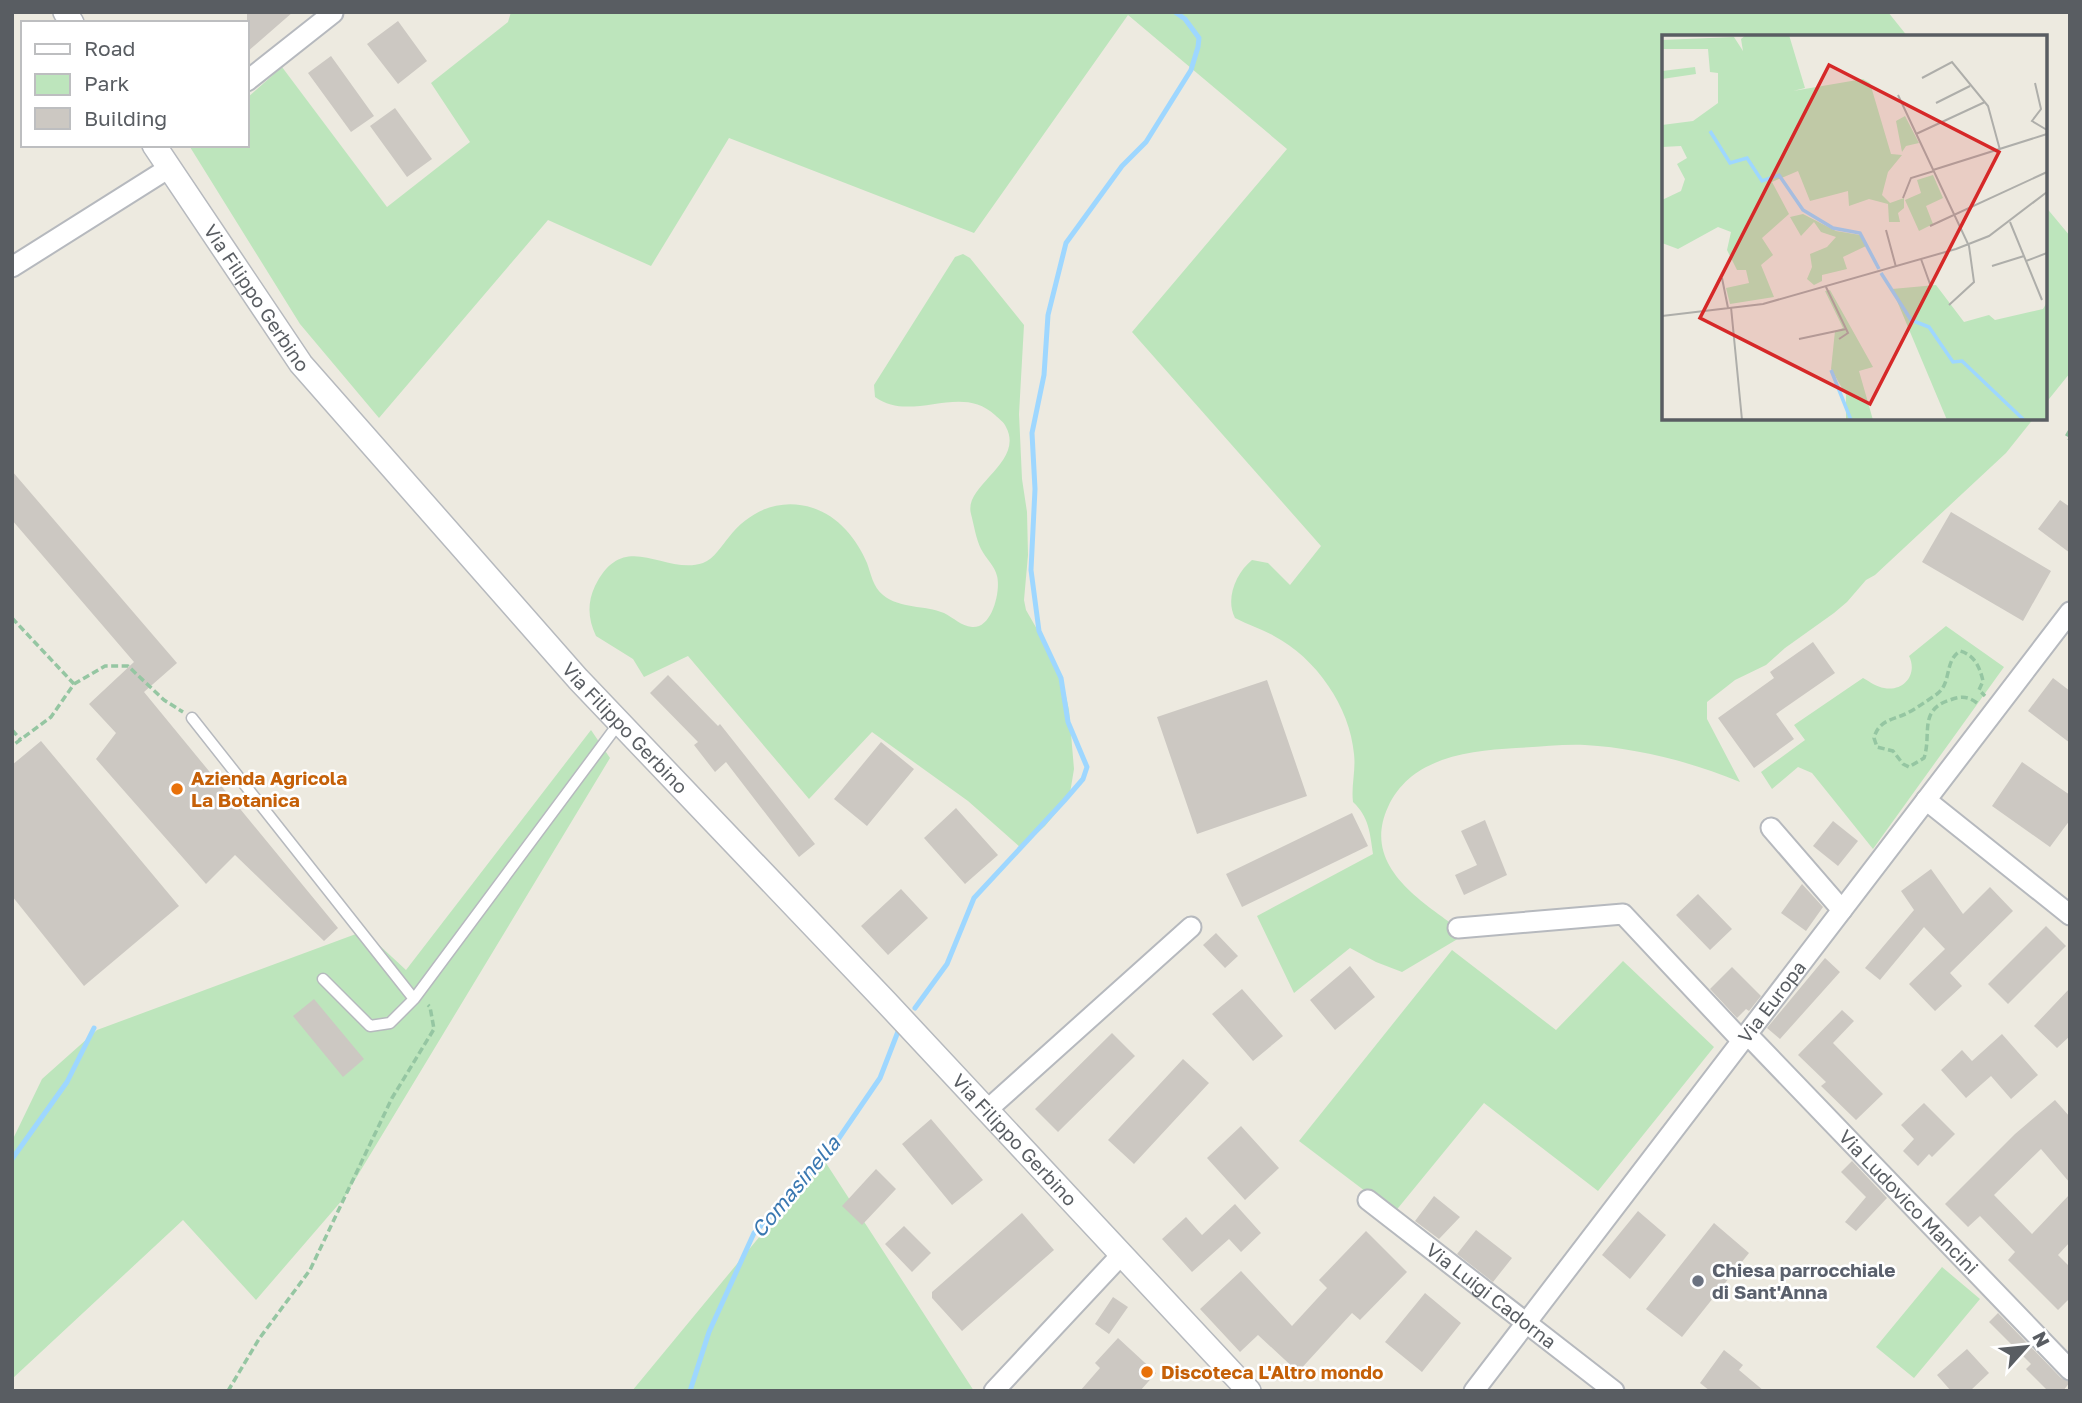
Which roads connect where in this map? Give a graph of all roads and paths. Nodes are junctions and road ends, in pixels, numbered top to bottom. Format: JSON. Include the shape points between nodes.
{"nodes":[{"id":1,"x":333,"y":13,"type":"edge"},
{"id":2,"x":248,"y":80,"type":"edge"},
{"id":3,"x":162,"y":152,"type":"edge"},
{"id":4,"x":12,"y":267,"type":"edge"},
{"id":5,"x":2070,"y":430,"type":"edge"},
{"id":6,"x":2070,"y":439,"type":"edge"},
{"id":7,"x":2070,"y":612,"type":"edge"},
{"id":8,"x":12,"y":618,"type":"edge"},
{"id":9,"x":74,"y":684,"type":"junction"},
{"id":10,"x":1995,"y":710,"type":"junction"},
{"id":11,"x":192,"y":718,"type":"joint"},
{"id":12,"x":619,"y":723,"type":"junction"},
{"id":13,"x":12,"y":730,"type":"edge"},
{"id":14,"x":21,"y":740,"type":"junction"},
{"id":15,"x":12,"y":746,"type":"edge"},
{"id":16,"x":1926,"y":800,"type":"junction"},
{"id":17,"x":1772,"y":828,"type":"dead end"},
{"id":18,"x":1842,"y":910,"type":"junction"},
{"id":19,"x":2070,"y":915,"type":"edge"},
{"id":20,"x":1191,"y":927,"type":"dead end"},
{"id":21,"x":1458,"y":928,"type":"dead end"},
{"id":22,"x":323,"y":979,"type":"dead end"},
{"id":23,"x":414,"y":999,"type":"junction"},
{"id":24,"x":1744,"y":1038,"type":"junction"},
{"id":25,"x":987,"y":1110,"type":"junction"},
{"id":26,"x":1368,"y":1200,"type":"dead end"},
{"id":27,"x":1122,"y":1254,"type":"junction"},
{"id":28,"x":1527,"y":1321,"type":"junction"},
{"id":29,"x":2070,"y":1370,"type":"edge"},
{"id":30,"x":228,"y":1391,"type":"edge"},
{"id":31,"x":994,"y":1391,"type":"edge"},
{"id":32,"x":1249,"y":1391,"type":"edge"},
{"id":33,"x":1474,"y":1391,"type":"edge"},
{"id":34,"x":1614,"y":1391,"type":"edge"}],
"edges":[{"from":1,"to":2,"type":"street"},
{"from":3,"to":4,"type":"street","name":"Via Filippo Gerbino"},
{"from":3,"to":12,"type":"street","name":"Via Filippo Gerbino","via":[[301,364]]},
{"from":5,"to":6,"type":"path","via":[[2066,437]]},
{"from":7,"to":10,"type":"street","name":"Via Europa"},
{"from":8,"to":9,"type":"path"},
{"from":9,"to":11,"type":"path","via":[[105,666],[128,666]]},
{"from":9,"to":14,"type":"path","via":[[51,717]]},
{"from":10,"to":10,"type":"path","via":[[1979,690],[1983,681],[1976,660],[1960,651],[1954,654],[1940,692],[1885,721],[1874,738],[1877,747],[1893,751],[1909,767],[1924,758],[1927,722],[1944,702],[1962,696]]},
{"from":10,"to":16,"type":"street","name":"Via Europa"},
{"from":11,"to":23,"type":"lane"},
{"from":12,"to":23,"type":"lane"},
{"from":12,"to":25,"type":"street","name":"Via Filippo Gerbino"},
{"from":13,"to":14,"type":"path"},
{"from":14,"to":15,"type":"path"},
{"from":16,"to":18,"type":"street","name":"Via Europa"},
{"from":16,"to":19,"type":"street"},
{"from":17,"to":18,"type":"street"},
{"from":18,"to":24,"type":"street","name":"Via Europa"},
{"from":20,"to":25,"type":"street"},
{"from":21,"to":24,"type":"street","name":"Via Ludovico Mancini","via":[[1623,914]]},
{"from":22,"to":23,"type":"lane","via":[[370,1027],[390,1023]]},
{"from":23,"to":30,"type":"path","via":[[430,1007],[433,1029],[392,1098],[310,1270],[259,1339]]},
{"from":24,"to":28,"type":"street","name":"Via Europa"},
{"from":24,"to":29,"type":"street","name":"Via Ludovico Mancini"},
{"from":25,"to":27,"type":"street","name":"Via Filippo Gerbino"},
{"from":26,"to":28,"type":"street","name":"Via Luigi Cadorna"},
{"from":27,"to":31,"type":"street"},
{"from":27,"to":32,"type":"street","name":"Via Filippo Gerbino"},
{"from":28,"to":33,"type":"street","name":"Via Europa"},
{"from":28,"to":34,"type":"street","name":"Via Luigi Cadorna"}]}
